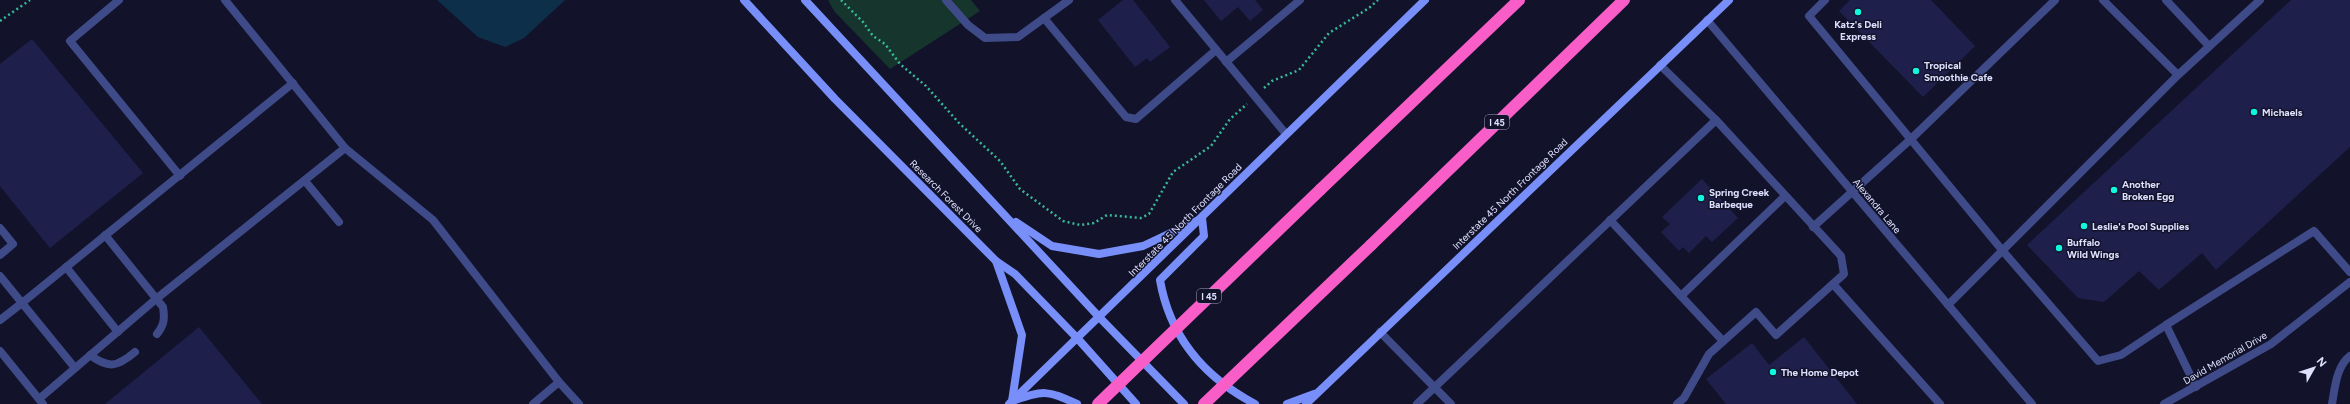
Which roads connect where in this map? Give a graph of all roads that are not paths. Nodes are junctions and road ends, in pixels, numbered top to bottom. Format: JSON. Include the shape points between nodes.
{"nodes":[{"id":1,"x":119,"y":0,"type":"edge"},
{"id":2,"x":225,"y":0,"type":"edge"},
{"id":3,"x":744,"y":0,"type":"edge"},
{"id":4,"x":805,"y":0,"type":"edge"},
{"id":5,"x":946,"y":0,"type":"edge"},
{"id":6,"x":1069,"y":0,"type":"edge"},
{"id":7,"x":1176,"y":0,"type":"edge"},
{"id":8,"x":1300,"y":0,"type":"edge"},
{"id":9,"x":1425,"y":0,"type":"edge"},
{"id":10,"x":1519,"y":0,"type":"edge"},
{"id":11,"x":1624,"y":0,"type":"edge"},
{"id":12,"x":1728,"y":0,"type":"edge"},
{"id":13,"x":1825,"y":0,"type":"edge"},
{"id":14,"x":2055,"y":0,"type":"edge"},
{"id":15,"x":2103,"y":0,"type":"edge"},
{"id":16,"x":2166,"y":0,"type":"edge"},
{"id":17,"x":2260,"y":0,"type":"edge"},
{"id":18,"x":1044,"y":18,"type":"junction"},
{"id":19,"x":1707,"y":20,"type":"junction"},
{"id":20,"x":2210,"y":46,"type":"junction"},
{"id":21,"x":1216,"y":50,"type":"junction"},
{"id":22,"x":1226,"y":62,"type":"junction"},
{"id":23,"x":1660,"y":65,"type":"junction"},
{"id":24,"x":2178,"y":75,"type":"junction"},
{"id":25,"x":293,"y":83,"type":"junction"},
{"id":26,"x":1716,"y":120,"type":"junction"},
{"id":27,"x":1286,"y":134,"type":"junction"},
{"id":28,"x":1911,"y":139,"type":"junction"},
{"id":29,"x":346,"y":148,"type":"junction"},
{"id":30,"x":180,"y":176,"type":"junction"},
{"id":31,"x":305,"y":181,"type":"junction"},
{"id":32,"x":1852,"y":191,"type":"junction"},
{"id":33,"x":1785,"y":196,"type":"junction"},
{"id":34,"x":1004,"y":214,"type":"junction"},
{"id":35,"x":1202,"y":218,"type":"junction"},
{"id":36,"x":1610,"y":220,"type":"junction"},
{"id":37,"x":339,"y":222,"type":"dead end"},
{"id":38,"x":1814,"y":226,"type":"junction"},
{"id":39,"x":0,"y":228,"type":"edge"},
{"id":40,"x":105,"y":235,"type":"junction"},
{"id":41,"x":2002,"y":250,"type":"junction"},
{"id":42,"x":0,"y":255,"type":"edge"},
{"id":43,"x":996,"y":261,"type":"junction"},
{"id":44,"x":66,"y":267,"type":"junction"},
{"id":45,"x":2350,"y":272,"type":"edge"},
{"id":46,"x":0,"y":276,"type":"edge"},
{"id":47,"x":2350,"y":282,"type":"edge"},
{"id":48,"x":1833,"y":284,"type":"junction"},
{"id":49,"x":1681,"y":296,"type":"junction"},
{"id":50,"x":156,"y":299,"type":"junction"},
{"id":51,"x":22,"y":303,"type":"junction"},
{"id":52,"x":1948,"y":305,"type":"junction"},
{"id":53,"x":1100,"y":318,"type":"junction"},
{"id":54,"x":0,"y":320,"type":"edge"},
{"id":55,"x":2166,"y":325,"type":"junction"},
{"id":56,"x":118,"y":332,"type":"junction"},
{"id":57,"x":1380,"y":332,"type":"junction"},
{"id":58,"x":157,"y":334,"type":"dead end"},
{"id":59,"x":1078,"y":339,"type":"junction"},
{"id":60,"x":1723,"y":341,"type":"junction"},
{"id":61,"x":0,"y":351,"type":"edge"},
{"id":62,"x":135,"y":352,"type":"dead end"},
{"id":63,"x":90,"y":355,"type":"junction"},
{"id":64,"x":2350,"y":356,"type":"edge"},
{"id":65,"x":75,"y":368,"type":"junction"},
{"id":66,"x":559,"y":382,"type":"junction"},
{"id":67,"x":1435,"y":387,"type":"junction"},
{"id":68,"x":2196,"y":387,"type":"junction"},
{"id":69,"x":1317,"y":393,"type":"junction"},
{"id":70,"x":41,"y":401,"type":"edge"},
{"id":71,"x":1011,"y":402,"type":"edge"},
{"id":72,"x":533,"y":404,"type":"edge"},
{"id":73,"x":579,"y":404,"type":"edge"},
{"id":74,"x":1077,"y":404,"type":"edge"},
{"id":75,"x":1098,"y":404,"type":"edge"},
{"id":76,"x":1136,"y":404,"type":"edge"},
{"id":77,"x":1184,"y":404,"type":"edge"},
{"id":78,"x":1204,"y":404,"type":"edge"},
{"id":79,"x":1255,"y":404,"type":"edge"},
{"id":80,"x":1287,"y":404,"type":"edge"},
{"id":81,"x":1306,"y":404,"type":"edge"},
{"id":82,"x":1417,"y":404,"type":"edge"},
{"id":83,"x":1451,"y":404,"type":"edge"},
{"id":84,"x":1677,"y":404,"type":"edge"},
{"id":85,"x":1940,"y":404,"type":"edge"},
{"id":86,"x":2032,"y":404,"type":"edge"},
{"id":87,"x":2164,"y":404,"type":"edge"},
{"id":88,"x":2332,"y":404,"type":"edge"}],
"edges":[{"from":1,"to":30,"type":"street","via":[[70,41]]},
{"from":2,"to":25,"type":"street"},
{"from":3,"to":43,"type":"main road","name":"Research Forest Drive","via":[[835,99]]},
{"from":4,"to":34,"type":"main road"},
{"from":5,"to":18,"type":"street","via":[[968,25],[985,38],[1018,37]]},
{"from":6,"to":18,"type":"street"},
{"from":7,"to":21,"type":"street"},
{"from":8,"to":22,"type":"street"},
{"from":9,"to":27,"type":"main road","name":"Interstate 45 North Frontage Road"},
{"from":10,"to":75,"type":"highway","number":"I 45","bridge":true},
{"from":11,"to":78,"type":"highway","number":"I 45","bridge":true},
{"from":12,"to":19,"type":"main road","name":"Interstate 45 North Frontage Road"},
{"from":13,"to":28,"type":"street","via":[[1809,16]]},
{"from":14,"to":28,"type":"street"},
{"from":15,"to":24,"type":"street"},
{"from":16,"to":20,"type":"street"},
{"from":17,"to":20,"type":"street"},
{"from":18,"to":21,"type":"street","via":[[1126,117],[1136,119]]},
{"from":19,"to":23,"type":"main road","name":"Interstate 45 North Frontage Road"},
{"from":19,"to":32,"type":"street","name":"Alexandra Lane"},
{"from":20,"to":24,"type":"street"},
{"from":21,"to":22,"type":"street"},
{"from":22,"to":27,"type":"street"},
{"from":23,"to":26,"type":"street"},
{"from":23,"to":57,"type":"main road","name":"Interstate 45 North Frontage Road"},
{"from":24,"to":41,"type":"street"},
{"from":25,"to":29,"type":"street"},
{"from":25,"to":30,"type":"street"},
{"from":26,"to":33,"type":"street"},
{"from":26,"to":36,"type":"street"},
{"from":27,"to":35,"type":"main road","name":"Interstate 45 North Frontage Road"},
{"from":28,"to":32,"type":"street"},
{"from":28,"to":41,"type":"street"},
{"from":29,"to":31,"type":"street"},
{"from":29,"to":66,"type":"street","via":[[433,220]]},
{"from":30,"to":40,"type":"street"},
{"from":31,"to":37,"type":"street"},
{"from":31,"to":50,"type":"street"},
{"from":32,"to":38,"type":"street"},
{"from":32,"to":52,"type":"street","name":"Alexandra Lane"},
{"from":33,"to":38,"type":"street"},
{"from":33,"to":49,"type":"street"},
{"from":34,"to":35,"type":"main road","via":[[1052,246],[1099,254],[1143,246]]},
{"from":34,"to":53,"type":"main road"},
{"from":35,"to":53,"type":"main road","name":"Interstate 45 North Frontage Road"},
{"from":35,"to":79,"type":"main road","via":[[1204,236],[1160,280],[1164,306],[1185,346],[1214,376],[1236,394]]},
{"from":36,"to":49,"type":"street"},
{"from":36,"to":67,"type":"street"},
{"from":38,"to":48,"type":"street","via":[[1841,256],[1844,274]]},
{"from":39,"to":42,"type":"street","via":[[13,244]]},
{"from":40,"to":44,"type":"street"},
{"from":40,"to":50,"type":"street"},
{"from":41,"to":52,"type":"street"},
{"from":41,"to":55,"type":"street","via":[[2098,361],[2121,355]]},
{"from":43,"to":59,"type":"main road","name":"Research Forest Drive","via":[[1015,274]]},
{"from":43,"to":71,"type":"main road","via":[[1022,335]]},
{"from":44,"to":51,"type":"street"},
{"from":44,"to":56,"type":"street"},
{"from":45,"to":55,"type":"street","via":[[2314,231]]},
{"from":46,"to":51,"type":"street"},
{"from":47,"to":68,"type":"street","name":"David Memorial Drive","via":[[2271,344]]},
{"from":48,"to":60,"type":"street","via":[[1776,335],[1756,312]]},
{"from":48,"to":85,"type":"street"},
{"from":49,"to":60,"type":"street"},
{"from":50,"to":56,"type":"street"},
{"from":50,"to":58,"type":"street","via":[[163,307],[165,317],[163,326]]},
{"from":51,"to":54,"type":"street"},
{"from":51,"to":65,"type":"street"},
{"from":52,"to":86,"type":"street","name":"Alexandra Lane"},
{"from":53,"to":59,"type":"main road","name":"Interstate 45 North Frontage Road"},
{"from":53,"to":77,"type":"main road"},
{"from":55,"to":68,"type":"street"},
{"from":56,"to":63,"type":"street"},
{"from":57,"to":67,"type":"street"},
{"from":57,"to":69,"type":"main road","name":"Interstate 45 North Frontage Road"},
{"from":59,"to":71,"type":"main road","name":"Interstate 45 North Frontage Road"},
{"from":59,"to":76,"type":"main road","name":"Research Forest Drive"},
{"from":60,"to":84,"type":"street","via":[[1708,354],[1684,398]]},
{"from":61,"to":70,"type":"street"},
{"from":62,"to":63,"type":"street","via":[[123,362],[111,365],[101,363]]},
{"from":63,"to":65,"type":"street"},
{"from":64,"to":88,"type":"street","via":[[2336,379]]},
{"from":65,"to":70,"type":"street"},
{"from":66,"to":72,"type":"street"},
{"from":66,"to":73,"type":"street"},
{"from":67,"to":82,"type":"street"},
{"from":67,"to":83,"type":"street"},
{"from":68,"to":87,"type":"street","name":"David Memorial Drive"},
{"from":69,"to":80,"type":"main road"},
{"from":69,"to":81,"type":"main road","name":"Interstate 45 North Frontage Road"},
{"from":71,"to":74,"type":"main road","via":[[1036,393],[1050,392]]}]}
